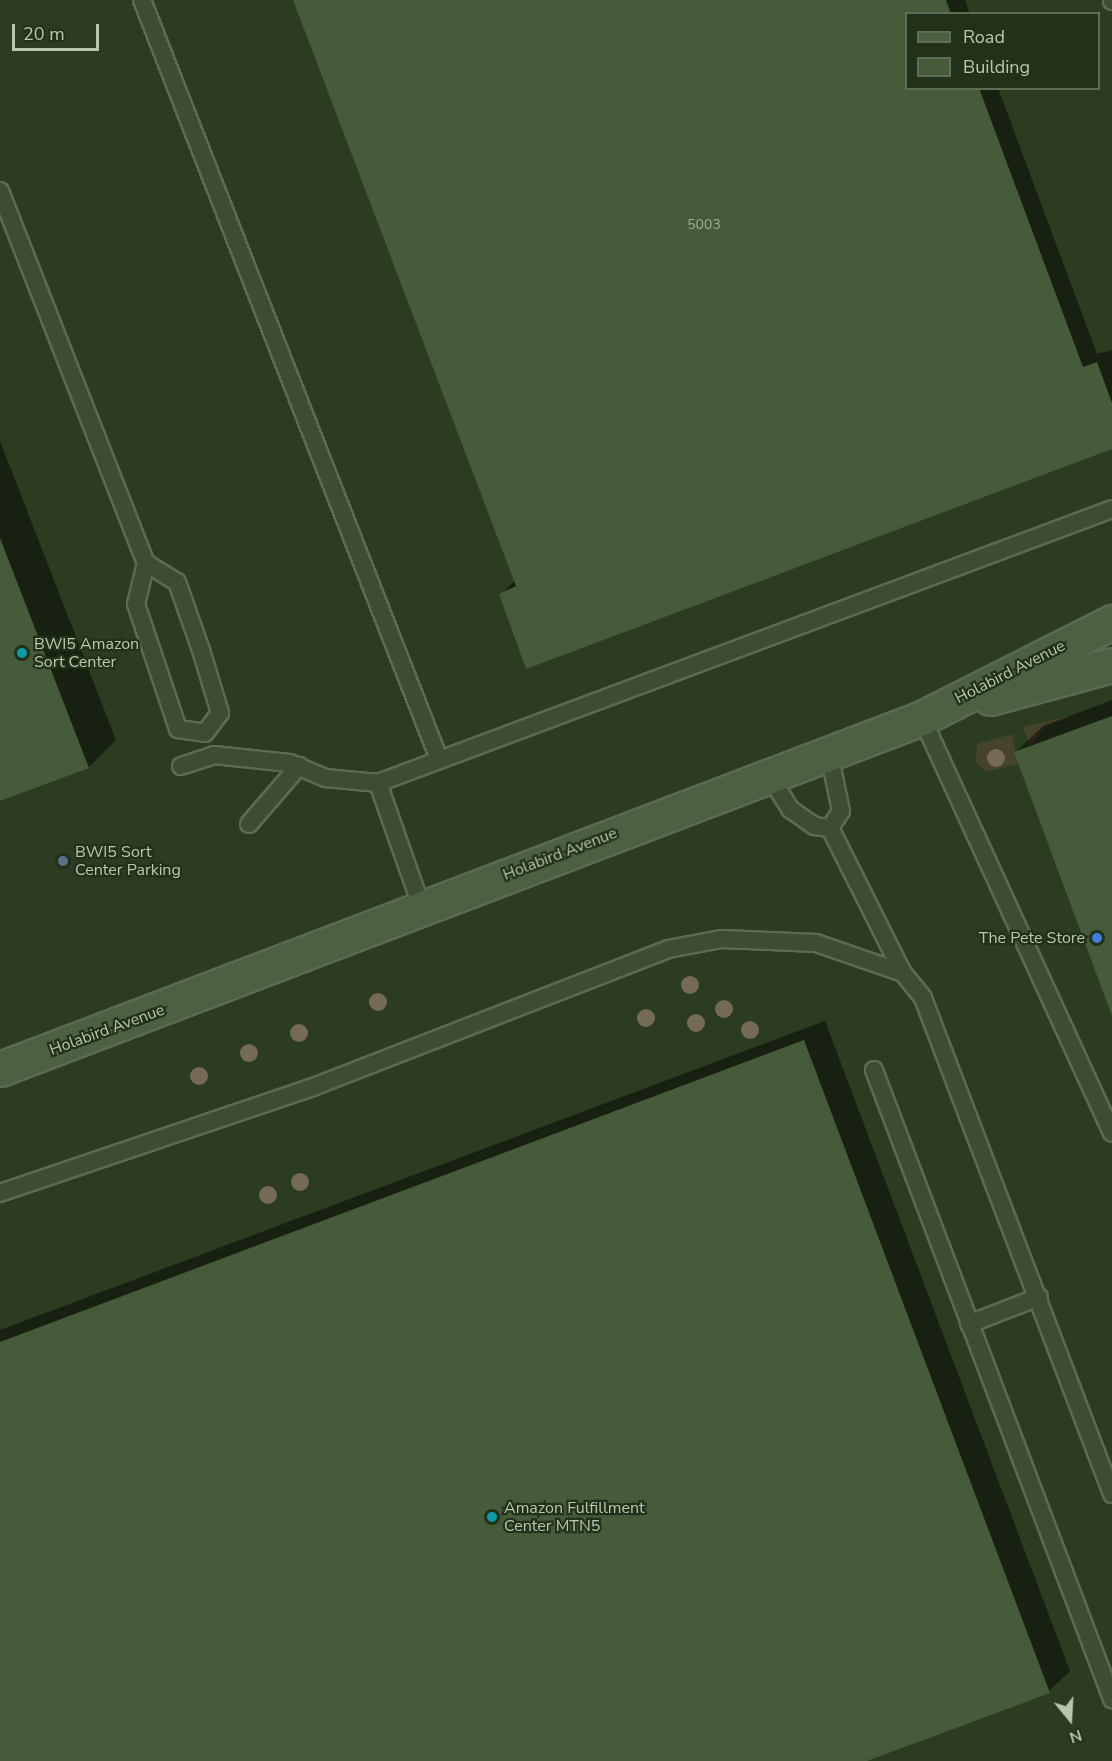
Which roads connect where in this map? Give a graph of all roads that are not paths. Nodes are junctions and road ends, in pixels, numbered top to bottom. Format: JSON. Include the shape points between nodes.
{"nodes":[{"id":1,"x":142,"y":0,"type":"edge"},
{"id":2,"x":0,"y":190,"type":"edge"},
{"id":3,"x":1112,"y":509,"type":"edge"},
{"id":4,"x":146,"y":563,"type":"junction"},
{"id":5,"x":1107,"y":625,"type":"edge"},
{"id":6,"x":1112,"y":665,"type":"edge"},
{"id":7,"x":922,"y":718,"type":"junction"},
{"id":8,"x":205,"y":733,"type":"junction"},
{"id":9,"x":829,"y":753,"type":"junction"},
{"id":10,"x":214,"y":755,"type":"junction"},
{"id":11,"x":439,"y":759,"type":"junction"},
{"id":12,"x":182,"y":766,"type":"dead end"},
{"id":13,"x":298,"y":766,"type":"junction"},
{"id":14,"x":769,"y":775,"type":"junction"},
{"id":15,"x":378,"y":783,"type":"junction"},
{"id":16,"x":249,"y":824,"type":"dead end"},
{"id":17,"x":830,"y":828,"type":"junction"},
{"id":18,"x":422,"y":908,"type":"junction"},
{"id":19,"x":903,"y":973,"type":"junction"},
{"id":20,"x":0,"y":1069,"type":"edge"},
{"id":21,"x":874,"y":1070,"type":"dead end"},
{"id":22,"x":1112,"y":1133,"type":"edge"},
{"id":23,"x":0,"y":1193,"type":"edge"},
{"id":24,"x":1039,"y":1297,"type":"junction"},
{"id":25,"x":969,"y":1324,"type":"junction"},
{"id":26,"x":1112,"y":1494,"type":"edge"},
{"id":27,"x":1112,"y":1699,"type":"edge"}],
"edges":[{"from":1,"to":11,"type":"lane"},
{"from":2,"to":4,"type":"lane"},
{"from":3,"to":11,"type":"lane"},
{"from":4,"to":8,"type":"lane","via":[[177,582],[201,650],[220,713]]},
{"from":4,"to":8,"type":"lane","via":[[136,604],[171,711],[178,729]]},
{"from":5,"to":7,"type":"main road","name":"Holabird Avenue"},
{"from":6,"to":7,"type":"main road"},
{"from":7,"to":9,"type":"main road","name":"Holabird Avenue"},
{"from":7,"to":22,"type":"lane"},
{"from":8,"to":10,"type":"lane"},
{"from":9,"to":14,"type":"main road","name":"Holabird Avenue"},
{"from":9,"to":17,"type":"lane","via":[[841,802]]},
{"from":10,"to":12,"type":"lane"},
{"from":10,"to":13,"type":"lane"},
{"from":11,"to":15,"type":"lane"},
{"from":13,"to":15,"type":"lane","via":[[326,778]]},
{"from":13,"to":16,"type":"lane"},
{"from":14,"to":17,"type":"lane","via":[[790,809],[814,826]]},
{"from":14,"to":18,"type":"main road","name":"Holabird Avenue"},
{"from":15,"to":18,"type":"lane"},
{"from":17,"to":19,"type":"lane"},
{"from":18,"to":20,"type":"main road","name":"Holabird Avenue"},
{"from":19,"to":23,"type":"lane","via":[[816,943],[722,939],[668,949],[313,1087]]},
{"from":19,"to":24,"type":"lane","via":[[923,998]]},
{"from":21,"to":25,"type":"lane"},
{"from":24,"to":25,"type":"lane"},
{"from":24,"to":26,"type":"lane"},
{"from":25,"to":27,"type":"lane"}]}
